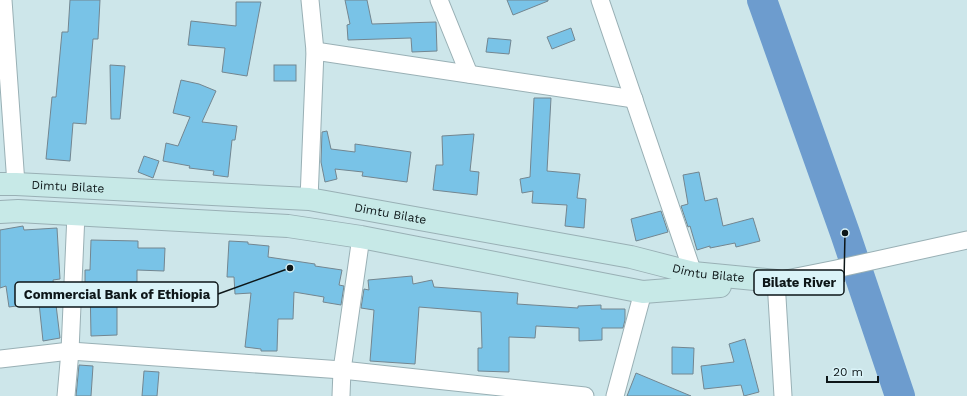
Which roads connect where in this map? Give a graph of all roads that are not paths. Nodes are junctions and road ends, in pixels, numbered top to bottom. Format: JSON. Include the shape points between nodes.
{"nodes":[{"id":1,"x":3,"y":0,"type":"edge"},
{"id":2,"x":310,"y":0,"type":"edge"},
{"id":3,"x":438,"y":0,"type":"edge"},
{"id":4,"x":600,"y":0,"type":"edge"},
{"id":5,"x":314,"y":50,"type":"junction"},
{"id":6,"x":469,"y":74,"type":"junction"},
{"id":7,"x":634,"y":99,"type":"junction"},
{"id":8,"x":8,"y":184,"type":"edge"},
{"id":9,"x":309,"y":199,"type":"junction"},
{"id":10,"x":0,"y":212,"type":"edge"},
{"id":11,"x":76,"y":214,"type":"junction"},
{"id":12,"x":361,"y":237,"type":"junction"},
{"id":13,"x":967,"y":240,"type":"edge"},
{"id":14,"x":693,"y":273,"type":"junction"},
{"id":15,"x":776,"y":281,"type":"junction"},
{"id":16,"x":643,"y":292,"type":"junction"},
{"id":17,"x":70,"y":351,"type":"junction"},
{"id":18,"x":0,"y":359,"type":"edge"},
{"id":19,"x":342,"y":370,"type":"junction"},
{"id":20,"x":66,"y":396,"type":"edge"},
{"id":21,"x":341,"y":396,"type":"edge"},
{"id":22,"x":586,"y":396,"type":"edge"},
{"id":23,"x":615,"y":396,"type":"edge"},
{"id":24,"x":783,"y":396,"type":"edge"}],
"edges":[{"from":1,"to":8,"type":"street"},
{"from":2,"to":5,"type":"street"},
{"from":3,"to":6,"type":"street"},
{"from":4,"to":7,"type":"street"},
{"from":5,"to":6,"type":"street"},
{"from":5,"to":9,"type":"street"},
{"from":6,"to":7,"type":"street"},
{"from":7,"to":14,"type":"street"},
{"from":8,"to":9,"type":"main road","name":"Dimtu Bilate"},
{"from":9,"to":14,"type":"main road","name":"Dimtu Bilate","via":[[630,257]]},
{"from":10,"to":11,"type":"main road"},
{"from":11,"to":12,"type":"main road","via":[[288,226]]},
{"from":11,"to":17,"type":"street"},
{"from":12,"to":16,"type":"main road"},
{"from":12,"to":19,"type":"street"},
{"from":13,"to":15,"type":"street"},
{"from":14,"to":15,"type":"main road","name":"Dimtu Bilate"},
{"from":15,"to":16,"type":"main road"},
{"from":15,"to":24,"type":"street"},
{"from":16,"to":23,"type":"street"},
{"from":17,"to":18,"type":"street"},
{"from":17,"to":19,"type":"street"},
{"from":17,"to":20,"type":"street"},
{"from":19,"to":21,"type":"street"},
{"from":19,"to":22,"type":"street"}]}
